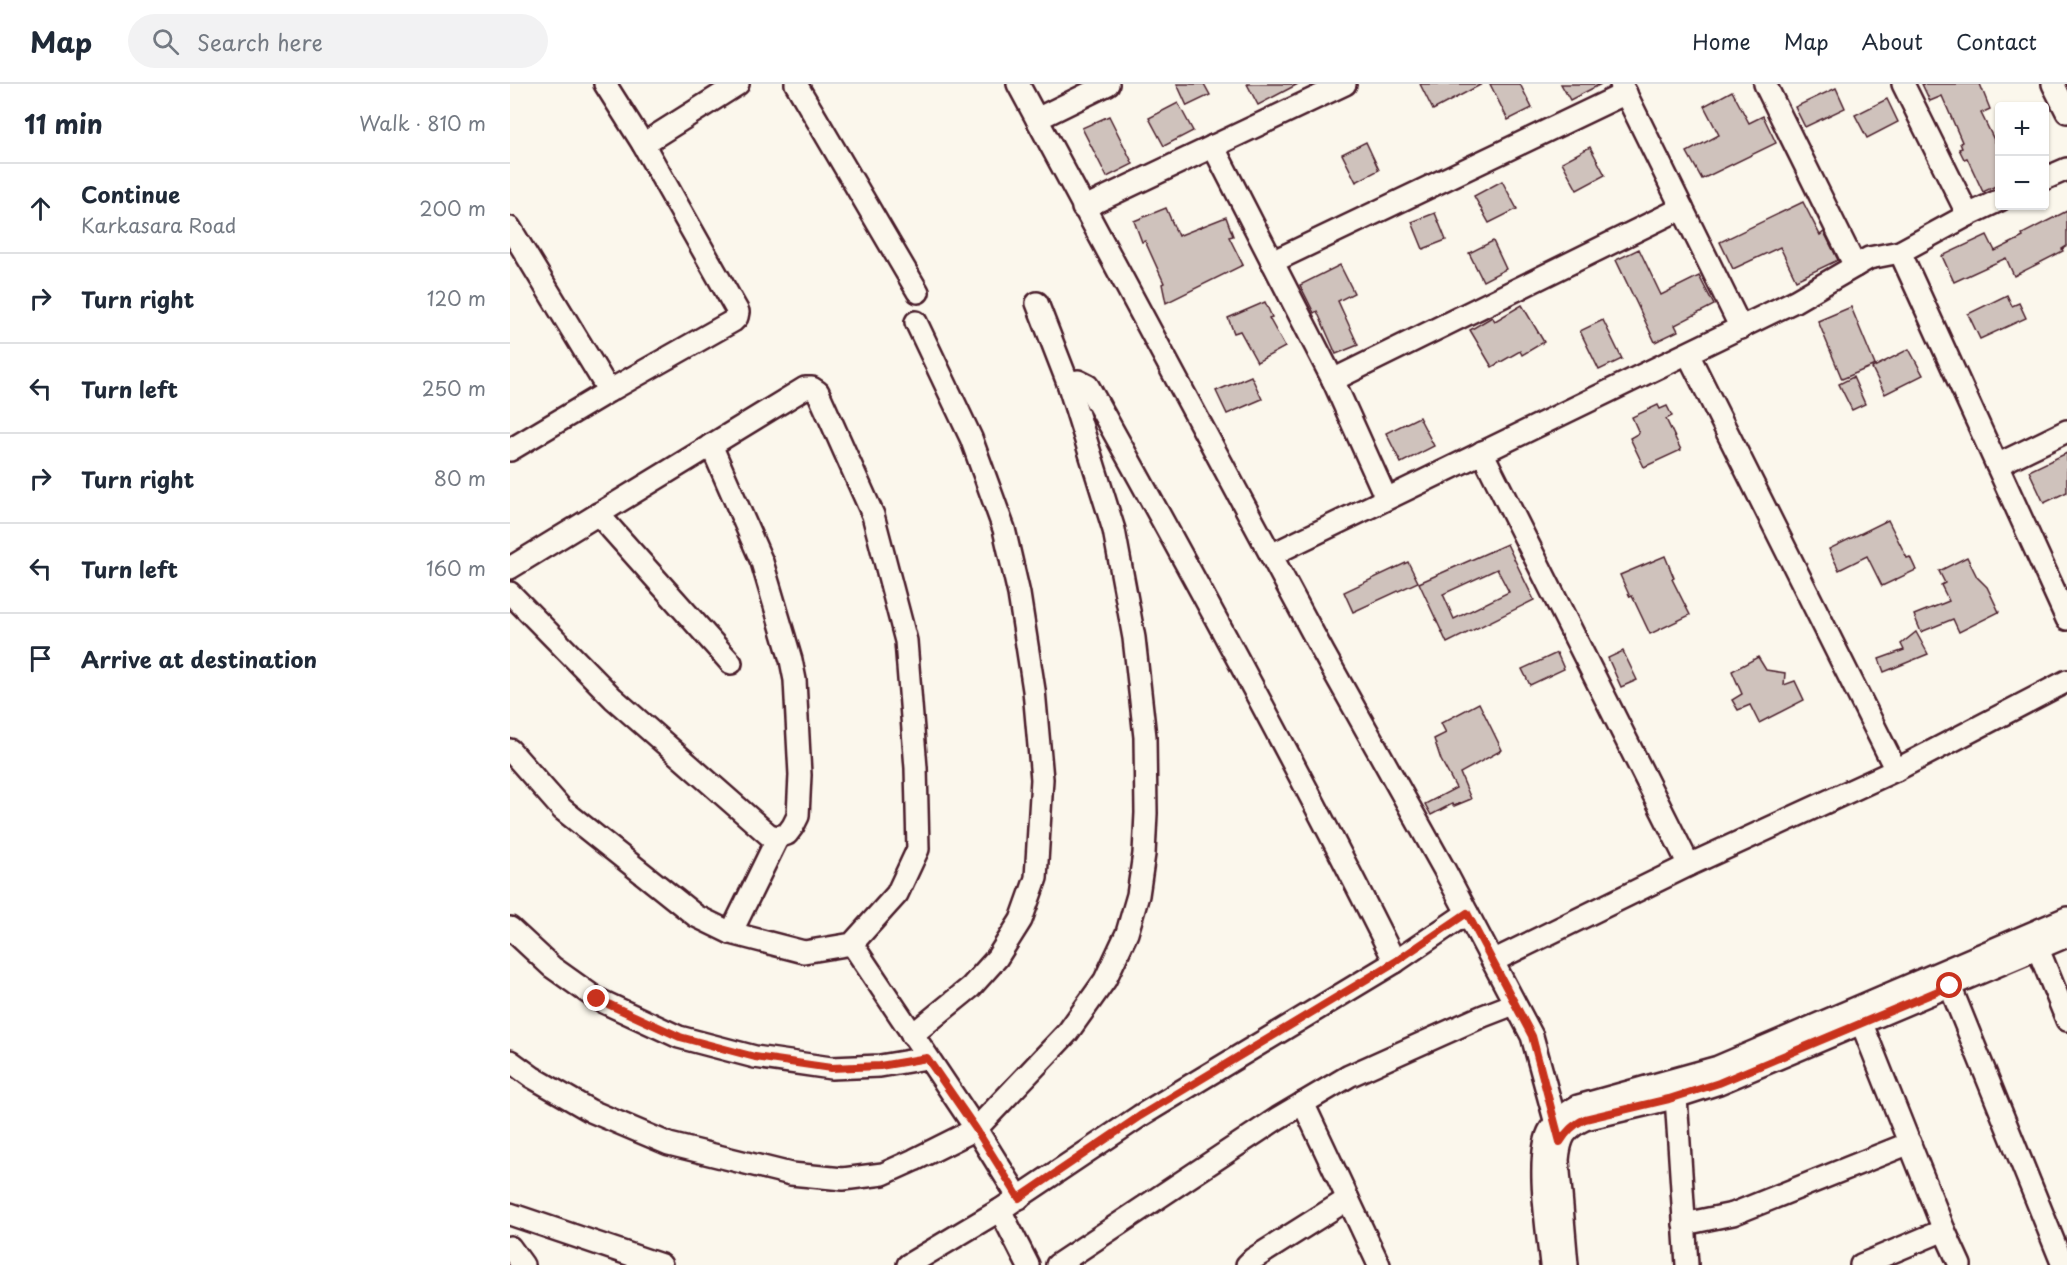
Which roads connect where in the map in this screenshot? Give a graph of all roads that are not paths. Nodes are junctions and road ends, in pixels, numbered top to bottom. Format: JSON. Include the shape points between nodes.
{"nodes":[{"id":1,"x":606,"y":84,"type":"edge"},
{"id":2,"x":738,"y":84,"type":"edge"},
{"id":3,"x":796,"y":84,"type":"edge"},
{"id":4,"x":1018,"y":84,"type":"edge"},
{"id":5,"x":1108,"y":84,"type":"edge"},
{"id":6,"x":1345,"y":84,"type":"edge"},
{"id":7,"x":1765,"y":84,"type":"edge"},
{"id":8,"x":1903,"y":84,"type":"edge"},
{"id":9,"x":2053,"y":84,"type":"edge"},
{"id":10,"x":1624,"y":88,"type":"edge"},
{"id":11,"x":2067,"y":112,"type":"edge"},
{"id":12,"x":1037,"y":119,"type":"junction"},
{"id":13,"x":643,"y":144,"type":"junction"},
{"id":14,"x":1213,"y":146,"type":"junction"},
{"id":15,"x":2067,"y":169,"type":"edge"},
{"id":16,"x":2049,"y":177,"type":"edge"},
{"id":17,"x":1995,"y":202,"type":"edge"},
{"id":18,"x":1083,"y":208,"type":"junction"},
{"id":19,"x":1682,"y":208,"type":"junction"},
{"id":20,"x":1968,"y":215,"type":"junction"},
{"id":21,"x":510,"y":228,"type":"edge"},
{"id":22,"x":1900,"y":252,"type":"junction"},
{"id":23,"x":1272,"y":262,"type":"junction"},
{"id":24,"x":1855,"y":266,"type":"junction"},
{"id":25,"x":918,"y":292,"type":"dead end"},
{"id":26,"x":1037,"y":303,"type":"dead end"},
{"id":27,"x":916,"y":322,"type":"dead end"},
{"id":28,"x":1741,"y":328,"type":"junction"},
{"id":29,"x":1688,"y":354,"type":"junction"},
{"id":30,"x":1333,"y":380,"type":"junction"},
{"id":31,"x":1068,"y":383,"type":"junction"},
{"id":32,"x":609,"y":391,"type":"junction"},
{"id":33,"x":2067,"y":431,"type":"edge"},
{"id":34,"x":711,"y":445,"type":"junction"},
{"id":35,"x":510,"y":450,"type":"edge"},
{"id":36,"x":1482,"y":452,"type":"junction"},
{"id":37,"x":1997,"y":465,"type":"junction"},
{"id":38,"x":1386,"y":498,"type":"junction"},
{"id":39,"x":597,"y":514,"type":"junction"},
{"id":40,"x":1271,"y":555,"type":"junction"},
{"id":41,"x":510,"y":568,"type":"edge"},
{"id":42,"x":510,"y":593,"type":"edge"},
{"id":43,"x":2067,"y":619,"type":"edge"},
{"id":44,"x":730,"y":663,"type":"dead end"},
{"id":45,"x":2067,"y":681,"type":"edge"},
{"id":46,"x":510,"y":750,"type":"edge"},
{"id":47,"x":1896,"y":770,"type":"junction"},
{"id":48,"x":778,"y":837,"type":"junction"},
{"id":49,"x":1689,"y":865,"type":"junction"},
{"id":50,"x":1467,"y":913,"type":"junction"},
{"id":51,"x":2067,"y":918,"type":"edge"},
{"id":52,"x":510,"y":928,"type":"edge"},
{"id":53,"x":731,"y":933,"type":"junction"},
{"id":54,"x":2067,"y":936,"type":"edge"},
{"id":55,"x":852,"y":944,"type":"junction"},
{"id":56,"x":2038,"y":949,"type":"junction"},
{"id":57,"x":1492,"y":961,"type":"junction"},
{"id":58,"x":1395,"y":962,"type":"junction"},
{"id":59,"x":1950,"y":986,"type":"junction"},
{"id":60,"x":1514,"y":1004,"type":"junction"},
{"id":61,"x":2067,"y":1020,"type":"edge"},
{"id":62,"x":1862,"y":1024,"type":"junction"},
{"id":63,"x":912,"y":1035,"type":"junction"},
{"id":64,"x":927,"y":1058,"type":"junction"},
{"id":65,"x":510,"y":1060,"type":"edge"},
{"id":66,"x":1676,"y":1097,"type":"junction"},
{"id":67,"x":1303,"y":1103,"type":"junction"},
{"id":68,"x":976,"y":1129,"type":"junction"},
{"id":69,"x":1558,"y":1133,"type":"junction"},
{"id":70,"x":1910,"y":1143,"type":"junction"},
{"id":71,"x":1019,"y":1198,"type":"junction"},
{"id":72,"x":1348,"y":1199,"type":"junction"},
{"id":73,"x":1000,"y":1210,"type":"junction"},
{"id":74,"x":510,"y":1214,"type":"edge"},
{"id":75,"x":1684,"y":1224,"type":"junction"},
{"id":76,"x":1944,"y":1230,"type":"junction"},
{"id":77,"x":510,"y":1246,"type":"edge"},
{"id":78,"x":1252,"y":1263,"type":"edge"},
{"id":79,"x":523,"y":1265,"type":"edge"},
{"id":80,"x":661,"y":1265,"type":"edge"},
{"id":81,"x":908,"y":1265,"type":"edge"},
{"id":82,"x":1028,"y":1265,"type":"edge"},
{"id":83,"x":1057,"y":1265,"type":"edge"},
{"id":84,"x":1379,"y":1265,"type":"edge"},
{"id":85,"x":1551,"y":1265,"type":"edge"},
{"id":86,"x":1567,"y":1265,"type":"edge"},
{"id":87,"x":1687,"y":1265,"type":"edge"},
{"id":88,"x":1861,"y":1265,"type":"edge"},
{"id":89,"x":1960,"y":1265,"type":"edge"},
{"id":90,"x":2063,"y":1265,"type":"edge"}],
"edges":[{"from":1,"to":13,"type":"street"},
{"from":2,"to":13,"type":"street"},
{"from":3,"to":25,"type":"street"},
{"from":4,"to":12,"type":"street"},
{"from":5,"to":12,"type":"street"},
{"from":6,"to":14,"type":"street"},
{"from":7,"to":24,"type":"street"},
{"from":8,"to":20,"type":"street"},
{"from":9,"to":11,"type":"street"},
{"from":10,"to":19,"type":"street"},
{"from":10,"to":23,"type":"street"},
{"from":12,"to":18,"type":"street"},
{"from":13,"to":32,"type":"street","via":[[738,312],[733,321]]},
{"from":14,"to":18,"type":"street"},
{"from":14,"to":23,"type":"street"},
{"from":15,"to":16,"type":"street"},
{"from":17,"to":20,"type":"street"},
{"from":18,"to":40,"type":"street"},
{"from":19,"to":28,"type":"street"},
{"from":19,"to":30,"type":"street"},
{"from":20,"to":22,"type":"street"},
{"from":21,"to":32,"type":"street"},
{"from":22,"to":24,"type":"street","via":[[1869,258]]},
{"from":22,"to":37,"type":"street"},
{"from":23,"to":30,"type":"street"},
{"from":24,"to":28,"type":"street"},
{"from":26,"to":31,"type":"street"},
{"from":27,"to":63,"type":"street","via":[[971,438],[1004,530],[1020,594],[1042,779],[1036,878],[1021,920],[997,958],[971,987]]},
{"from":28,"to":29,"type":"street"},
{"from":29,"to":36,"type":"street"},
{"from":29,"to":47,"type":"street"},
{"from":30,"to":38,"type":"street"},
{"from":31,"to":58,"type":"street","via":[[1078,381],[1088,386],[1199,585]]},
{"from":31,"to":68,"type":"street","via":[[1114,530],[1134,638],[1145,737],[1144,854],[1127,933],[1105,980],[1068,1032]]},
{"from":32,"to":35,"type":"street"},
{"from":33,"to":37,"type":"street"},
{"from":34,"to":39,"type":"street"},
{"from":34,"to":48,"type":"street","via":[[762,562],[795,680],[798,816],[787,834]]},
{"from":34,"to":55,"type":"street","via":[[805,388],[812,388],[818,393],[873,515],[906,641],[918,849],[897,894]]},
{"from":36,"to":38,"type":"street"},
{"from":36,"to":49,"type":"street"},
{"from":37,"to":43,"type":"street"},
{"from":38,"to":40,"type":"street"},
{"from":39,"to":41,"type":"street"},
{"from":39,"to":44,"type":"street"},
{"from":40,"to":50,"type":"street"},
{"from":42,"to":48,"type":"street","via":[[613,698],[769,835]]},
{"from":45,"to":47,"type":"street"},
{"from":46,"to":53,"type":"street","via":[[562,808],[696,916]]},
{"from":47,"to":49,"type":"street"},
{"from":48,"to":53,"type":"street"},
{"from":49,"to":57,"type":"street"},
{"from":50,"to":57,"type":"street"},
{"from":50,"to":58,"type":"street"},
{"from":51,"to":69,"type":"street","via":[[1718,1067],[1578,1106],[1561,1117]]},
{"from":52,"to":64,"type":"street","via":[[552,967],[597,999],[680,1037],[755,1057],[831,1068],[880,1066]]},
{"from":53,"to":55,"type":"street","via":[[804,952]]},
{"from":54,"to":56,"type":"street"},
{"from":55,"to":63,"type":"street"},
{"from":56,"to":59,"type":"street"},
{"from":56,"to":61,"type":"street"},
{"from":57,"to":60,"type":"street"},
{"from":58,"to":71,"type":"street","via":[[1140,1116]]},
{"from":59,"to":62,"type":"street"},
{"from":59,"to":90,"type":"street"},
{"from":60,"to":67,"type":"street","via":[[1349,1076]]},
{"from":60,"to":69,"type":"street","via":[[1532,1036]]},
{"from":62,"to":66,"type":"street","via":[[1748,1072]]},
{"from":62,"to":70,"type":"street"},
{"from":63,"to":64,"type":"street"},
{"from":64,"to":68,"type":"street"},
{"from":65,"to":68,"type":"street","via":[[591,1112],[669,1144],[791,1174],[843,1179],[883,1174]]},
{"from":66,"to":69,"type":"street","via":[[1585,1119]]},
{"from":66,"to":75,"type":"street"},
{"from":67,"to":72,"type":"street"},
{"from":67,"to":83,"type":"street"},
{"from":68,"to":71,"type":"street"},
{"from":69,"to":85,"type":"street","via":[[1545,1141],[1542,1159]]},
{"from":69,"to":86,"type":"street"},
{"from":70,"to":75,"type":"street","via":[[1733,1214]]},
{"from":70,"to":76,"type":"street"},
{"from":71,"to":73,"type":"street"},
{"from":72,"to":78,"type":"street"},
{"from":72,"to":84,"type":"street"},
{"from":73,"to":81,"type":"street"},
{"from":73,"to":82,"type":"street"},
{"from":74,"to":80,"type":"street"},
{"from":75,"to":87,"type":"street"},
{"from":76,"to":88,"type":"street"},
{"from":76,"to":89,"type":"street"},
{"from":77,"to":79,"type":"street"}]}
